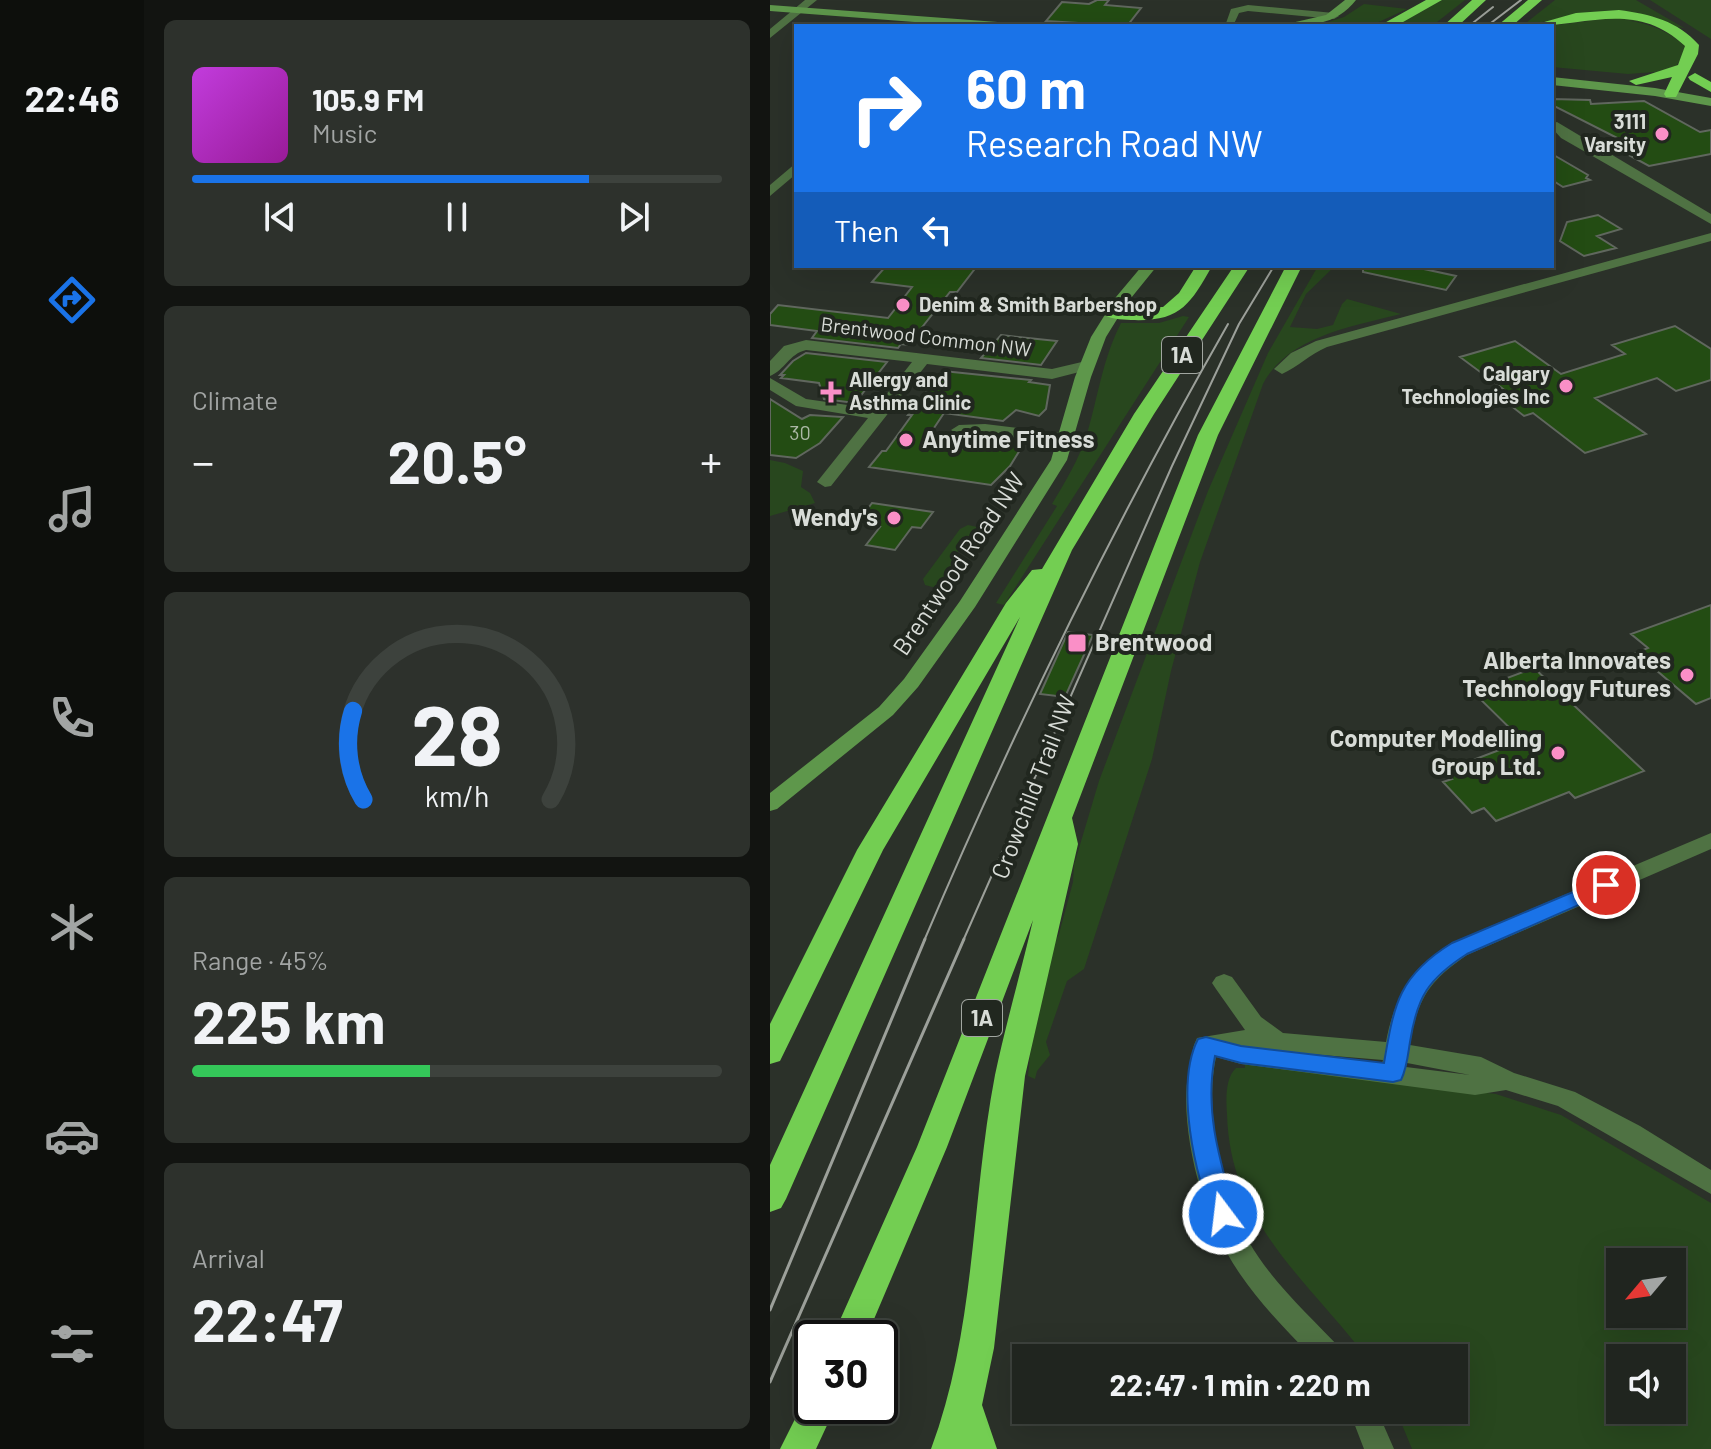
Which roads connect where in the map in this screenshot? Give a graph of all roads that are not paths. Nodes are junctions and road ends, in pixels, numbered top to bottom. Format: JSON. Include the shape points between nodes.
{"nodes":[{"id":1,"x":812,"y":0,"type":"edge"},
{"id":2,"x":1351,"y":0,"type":"edge"},
{"id":3,"x":1436,"y":0,"type":"edge"},
{"id":4,"x":1480,"y":0,"type":"edge"},
{"id":5,"x":1536,"y":0,"type":"edge"},
{"id":6,"x":1656,"y":7,"type":"dead end"},
{"id":7,"x":770,"y":8,"type":"edge"},
{"id":8,"x":799,"y":11,"type":"junction"},
{"id":9,"x":825,"y":13,"type":"junction"},
{"id":10,"x":1334,"y":16,"type":"junction"},
{"id":11,"x":944,"y":23,"type":"edge"},
{"id":12,"x":916,"y":24,"type":"edge"},
{"id":13,"x":966,"y":24,"type":"edge"},
{"id":14,"x":1229,"y":24,"type":"dead end"},
{"id":15,"x":1293,"y":24,"type":"edge"},
{"id":16,"x":1390,"y":24,"type":"edge"},
{"id":17,"x":1452,"y":24,"type":"edge"},
{"id":18,"x":1506,"y":24,"type":"edge"},
{"id":19,"x":1544,"y":24,"type":"edge"},
{"id":20,"x":770,"y":35,"type":"edge"},
{"id":21,"x":1554,"y":73,"type":"edge"},
{"id":22,"x":1554,"y":81,"type":"edge"},
{"id":23,"x":1636,"y":81,"type":"joint"},
{"id":24,"x":1682,"y":85,"type":"junction"},
{"id":25,"x":1711,"y":90,"type":"edge"},
{"id":26,"x":1711,"y":102,"type":"edge"},
{"id":27,"x":1557,"y":126,"type":"dead end"},
{"id":28,"x":794,"y":169,"type":"edge"},
{"id":29,"x":770,"y":192,"type":"edge"},
{"id":30,"x":1711,"y":220,"type":"edge"},
{"id":31,"x":1711,"y":237,"type":"edge"},
{"id":32,"x":1148,"y":268,"type":"edge"},
{"id":33,"x":1203,"y":268,"type":"edge"},
{"id":34,"x":1241,"y":268,"type":"edge"},
{"id":35,"x":1293,"y":268,"type":"edge"},
{"id":36,"x":1111,"y":313,"type":"junction"},
{"id":37,"x":923,"y":359,"type":"junction"},
{"id":38,"x":1086,"y":366,"type":"junction"},
{"id":39,"x":770,"y":371,"type":"edge"},
{"id":40,"x":1288,"y":372,"type":"dead end"},
{"id":41,"x":770,"y":383,"type":"edge"},
{"id":42,"x":876,"y":414,"type":"junction"},
{"id":43,"x":959,"y":430,"type":"dead end"},
{"id":44,"x":1068,"y":439,"type":"junction"},
{"id":45,"x":825,"y":482,"type":"dead end"},
{"id":46,"x":1061,"y":550,"type":"junction"},
{"id":47,"x":770,"y":804,"type":"edge"},
{"id":48,"x":1060,"y":813,"type":"junction"},
{"id":49,"x":1711,"y":840,"type":"edge"},
{"id":50,"x":1224,"y":983,"type":"dead end"},
{"id":51,"x":1279,"y":1043,"type":"junction"},
{"id":52,"x":1206,"y":1045,"type":"junction"},
{"id":53,"x":770,"y":1053,"type":"edge"},
{"id":54,"x":1395,"y":1063,"type":"junction"},
{"id":55,"x":1711,"y":1183,"type":"edge"},
{"id":56,"x":770,"y":1199,"type":"edge"},
{"id":57,"x":857,"y":1320,"type":"edge"},
{"id":58,"x":1318,"y":1344,"type":"edge"},
{"id":59,"x":965,"y":1405,"type":"junction"},
{"id":60,"x":1369,"y":1424,"type":"edge"},
{"id":61,"x":949,"y":1449,"type":"edge"},
{"id":62,"x":979,"y":1449,"type":"edge"},
{"id":63,"x":1379,"y":1449,"type":"edge"}],
"edges":[{"from":1,"to":8,"type":"street"},
{"from":2,"to":10,"type":"street"},
{"from":3,"to":16,"type":"highway"},
{"from":4,"to":17,"type":"highway"},
{"from":5,"to":18,"type":"highway"},
{"from":6,"to":24,"type":"highway","via":[[1692,29],[1707,50],[1705,61]]},
{"from":7,"to":8,"type":"street"},
{"from":8,"to":9,"type":"street"},
{"from":8,"to":20,"type":"street"},
{"from":9,"to":11,"type":"street"},
{"from":9,"to":12,"type":"street"},
{"from":10,"to":14,"type":"street","via":[[1248,8],[1235,11]]},
{"from":10,"to":15,"type":"street"},
{"from":11,"to":13,"type":"street"},
{"from":19,"to":24,"type":"highway","via":[[1597,14],[1670,27],[1692,45]]},
{"from":21,"to":23,"type":"street"},
{"from":22,"to":24,"type":"street"},
{"from":23,"to":24,"type":"highway","via":[[1661,77]]},
{"from":24,"to":25,"type":"highway"},
{"from":24,"to":26,"type":"street"},
{"from":27,"to":30,"type":"street"},
{"from":28,"to":29,"type":"street"},
{"from":31,"to":40,"type":"street","via":[[1350,338]]},
{"from":32,"to":36,"type":"street","name":"Brentwood Road NW"},
{"from":33,"to":36,"type":"highway","via":[[1188,297],[1172,311]]},
{"from":34,"to":46,"type":"highway","number":"1A"},
{"from":35,"to":48,"type":"highway","name":"Crowchild Trail NW","number":"1A","via":[[1208,435]]},
{"from":36,"to":38,"type":"street","name":"Brentwood Road NW"},
{"from":37,"to":38,"type":"street","name":"Brentwood Common NW","via":[[1052,374]]},
{"from":37,"to":39,"type":"street","name":"Brentwood Common NW","via":[[806,345],[789,349]]},
{"from":37,"to":42,"type":"street"},
{"from":38,"to":44,"type":"street","name":"Brentwood Road NW"},
{"from":41,"to":42,"type":"street","via":[[802,403]]},
{"from":42,"to":45,"type":"street"},
{"from":43,"to":44,"type":"street"},
{"from":44,"to":47,"type":"street","name":"Brentwood Road NW","via":[[1032,506],[911,683],[886,711]]},
{"from":46,"to":53,"type":"highway","via":[[1017,603],[945,720],[870,850]]},
{"from":46,"to":56,"type":"highway","number":"1A"},
{"from":48,"to":57,"type":"highway","name":"Crowchild Trail NW","number":"1A","via":[[932,1147]]},
{"from":48,"to":59,"type":"highway","via":[[1065,844],[1010,1076],[977,1348]]},
{"from":49,"to":54,"type":"street","via":[[1437,963],[1418,982],[1403,1017]]},
{"from":50,"to":51,"type":"street","via":[[1253,1023]]},
{"from":51,"to":52,"type":"street","via":[[1241,1039]]},
{"from":51,"to":54,"type":"street"},
{"from":52,"to":54,"type":"street","via":[[1241,1055]]},
{"from":52,"to":58,"type":"street","via":[[1198,1084],[1204,1145],[1223,1214],[1262,1282]]},
{"from":54,"to":55,"type":"street","via":[[1475,1085],[1506,1080],[1566,1099]]},
{"from":59,"to":61,"type":"highway"},
{"from":59,"to":62,"type":"highway"},
{"from":60,"to":63,"type":"street"}]}
